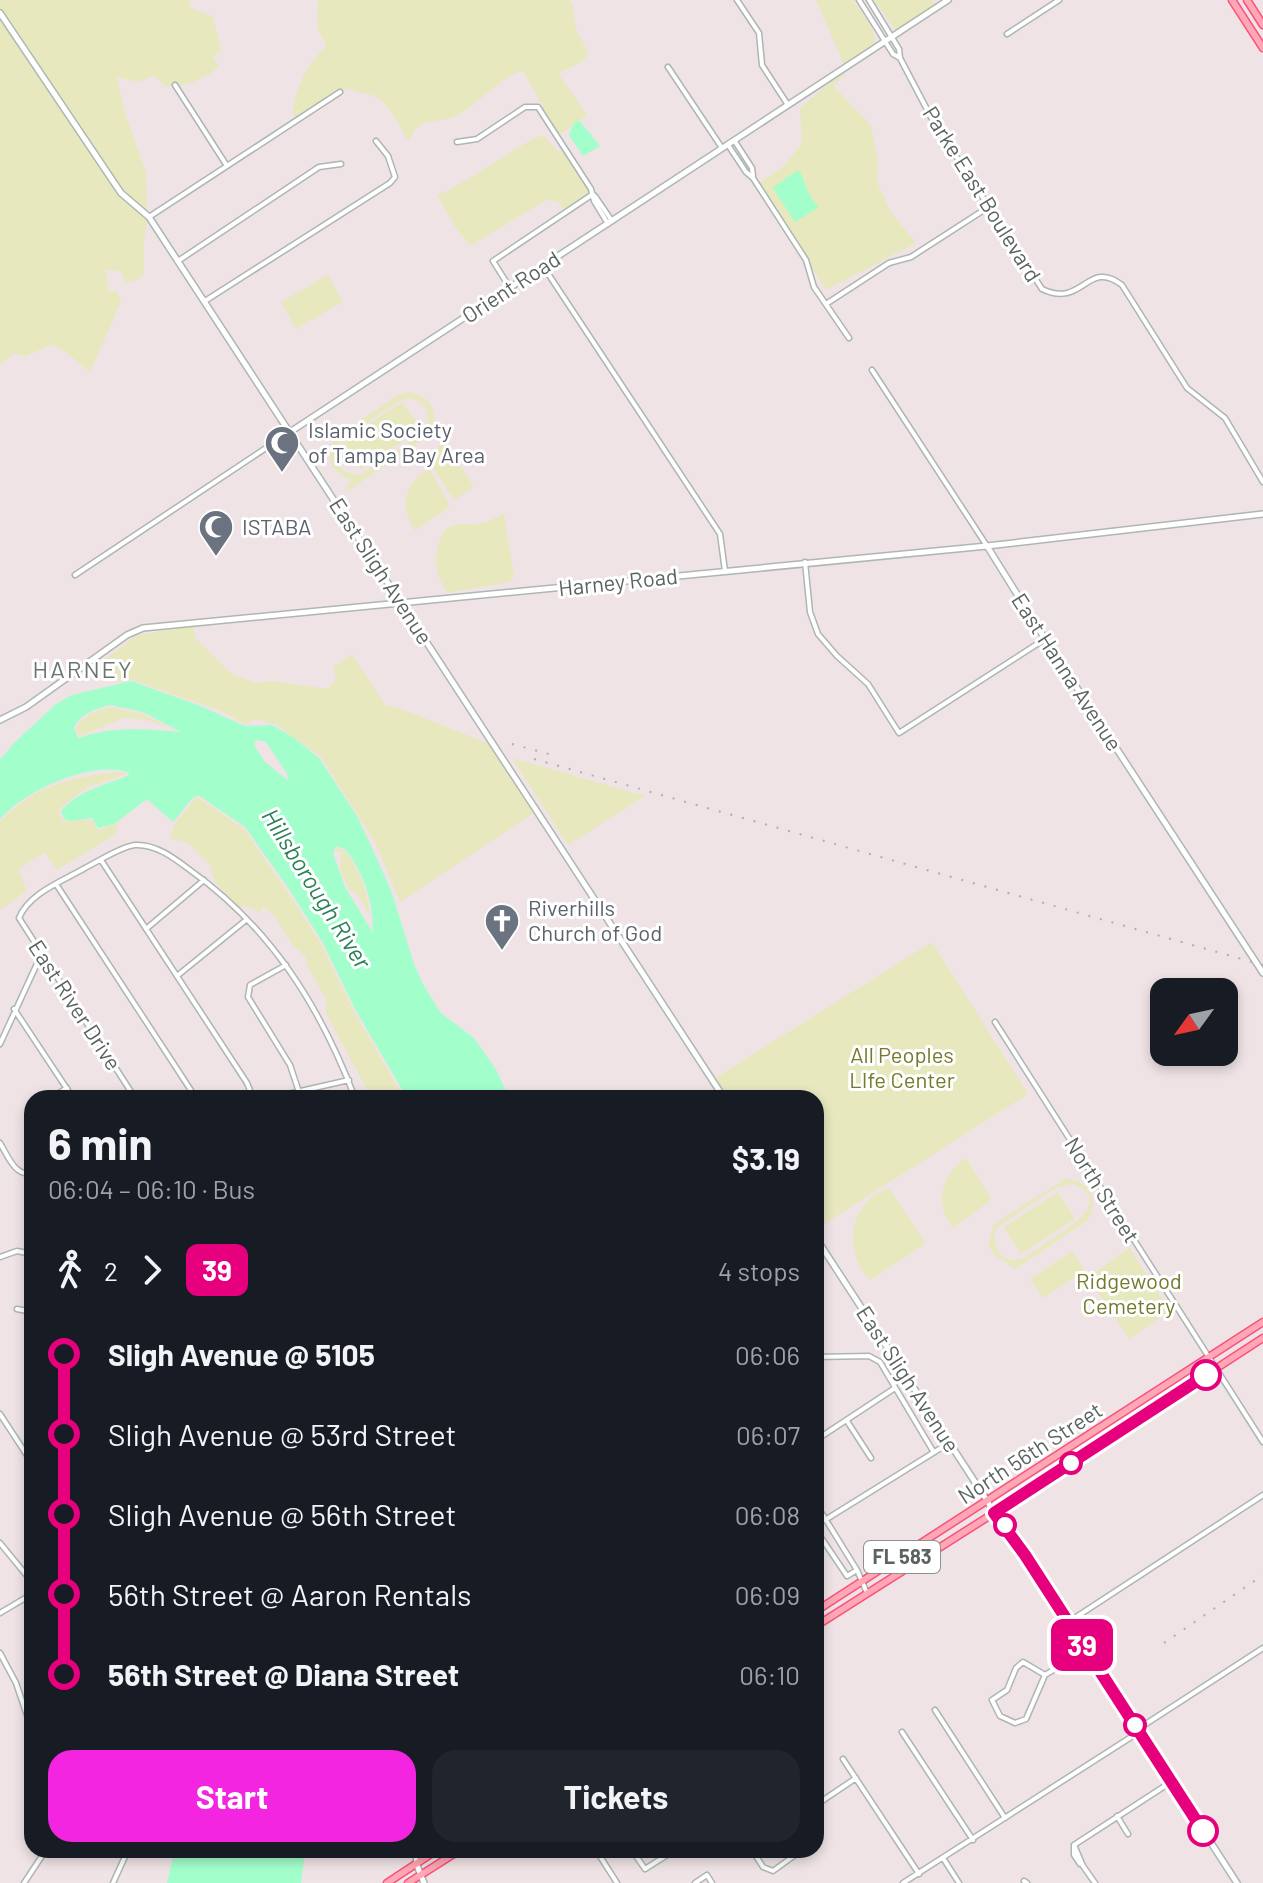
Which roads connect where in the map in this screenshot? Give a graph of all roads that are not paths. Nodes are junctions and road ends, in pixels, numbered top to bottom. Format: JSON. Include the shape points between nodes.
{"nodes":[{"id":1,"x":737,"y":0,"type":"edge"},
{"id":2,"x":859,"y":0,"type":"edge"},
{"id":3,"x":869,"y":0,"type":"edge"},
{"id":4,"x":948,"y":0,"type":"edge"},
{"id":5,"x":1059,"y":0,"type":"edge"},
{"id":6,"x":1232,"y":0,"type":"edge"},
{"id":7,"x":1248,"y":1,"type":"edge"},
{"id":8,"x":1238,"y":9,"type":"junction"},
{"id":9,"x":0,"y":13,"type":"edge"},
{"id":10,"x":1263,"y":25,"type":"edge"},
{"id":11,"x":1007,"y":34,"type":"dead end"},
{"id":12,"x":892,"y":37,"type":"junction"},
{"id":13,"x":885,"y":41,"type":"junction"},
{"id":14,"x":1263,"y":48,"type":"edge"},
{"id":15,"x":900,"y":58,"type":"junction"},
{"id":16,"x":668,"y":67,"type":"dead end"},
{"id":17,"x":175,"y":85,"type":"dead end"},
{"id":18,"x":340,"y":92,"type":"dead end"},
{"id":19,"x":788,"y":105,"type":"junction"},
{"id":20,"x":376,"y":141,"type":"dead end"},
{"id":21,"x":457,"y":142,"type":"dead end"},
{"id":22,"x":728,"y":144,"type":"junction"},
{"id":23,"x":341,"y":164,"type":"dead end"},
{"id":24,"x":227,"y":166,"type":"junction"},
{"id":25,"x":593,"y":194,"type":"junction"},
{"id":26,"x":987,"y":208,"type":"junction"},
{"id":27,"x":149,"y":217,"type":"junction"},
{"id":28,"x":610,"y":222,"type":"junction"},
{"id":29,"x":178,"y":261,"type":"junction"},
{"id":30,"x":543,"y":266,"type":"junction"},
{"id":31,"x":510,"y":288,"type":"junction"},
{"id":32,"x":205,"y":301,"type":"junction"},
{"id":33,"x":826,"y":304,"type":"junction"},
{"id":34,"x":849,"y":338,"type":"dead end"},
{"id":35,"x":872,"y":370,"type":"dead end"},
{"id":36,"x":290,"y":432,"type":"junction"},
{"id":37,"x":1263,"y":482,"type":"edge"},
{"id":38,"x":1263,"y":514,"type":"edge"},
{"id":39,"x":987,"y":546,"type":"junction"},
{"id":40,"x":805,"y":562,"type":"junction"},
{"id":41,"x":725,"y":571,"type":"junction"},
{"id":42,"x":75,"y":575,"type":"dead end"},
{"id":43,"x":403,"y":604,"type":"junction"},
{"id":44,"x":1045,"y":639,"type":"junction"},
{"id":45,"x":0,"y":720,"type":"edge"},
{"id":46,"x":101,"y":860,"type":"junction"},
{"id":47,"x":204,"y":880,"type":"junction"},
{"id":48,"x":56,"y":884,"type":"junction"},
{"id":49,"x":247,"y":919,"type":"junction"},
{"id":50,"x":146,"y":929,"type":"junction"},
{"id":51,"x":41,"y":955,"type":"junction"},
{"id":52,"x":286,"y":965,"type":"junction"},
{"id":53,"x":1263,"y":973,"type":"edge"},
{"id":54,"x":177,"y":976,"type":"junction"},
{"id":55,"x":14,"y":1009,"type":"junction"},
{"id":56,"x":995,"y":1022,"type":"dead end"},
{"id":57,"x":0,"y":1044,"type":"edge"},
{"id":58,"x":349,"y":1080,"type":"junction"},
{"id":59,"x":67,"y":1088,"type":"joint"},
{"id":60,"x":64,"y":1090,"type":"edge"},
{"id":61,"x":130,"y":1090,"type":"edge"},
{"id":62,"x":191,"y":1090,"type":"edge"},
{"id":63,"x":250,"y":1090,"type":"edge"},
{"id":64,"x":298,"y":1090,"type":"edge"},
{"id":65,"x":307,"y":1090,"type":"edge"},
{"id":66,"x":352,"y":1090,"type":"edge"},
{"id":67,"x":719,"y":1090,"type":"edge"},
{"id":68,"x":0,"y":1143,"type":"edge"},
{"id":69,"x":24,"y":1174,"type":"edge"},
{"id":70,"x":824,"y":1250,"type":"edge"},
{"id":71,"x":24,"y":1252,"type":"edge"},
{"id":72,"x":0,"y":1257,"type":"edge"},
{"id":73,"x":17,"y":1309,"type":"dead end"},
{"id":74,"x":24,"y":1310,"type":"edge"},
{"id":75,"x":1263,"y":1322,"type":"edge"},
{"id":76,"x":1263,"y":1338,"type":"edge"},
{"id":77,"x":824,"y":1357,"type":"edge"},
{"id":78,"x":1209,"y":1358,"type":"junction"},
{"id":79,"x":1216,"y":1369,"type":"junction"},
{"id":80,"x":895,"y":1388,"type":"junction"},
{"id":81,"x":0,"y":1414,"type":"edge"},
{"id":82,"x":847,"y":1421,"type":"junction"},
{"id":83,"x":1107,"y":1424,"type":"junction"},
{"id":84,"x":824,"y":1435,"type":"edge"},
{"id":85,"x":1114,"y":1435,"type":"junction"},
{"id":86,"x":1263,"y":1442,"type":"edge"},
{"id":87,"x":949,"y":1443,"type":"junction"},
{"id":88,"x":24,"y":1451,"type":"edge"},
{"id":89,"x":933,"y":1451,"type":"junction"},
{"id":90,"x":871,"y":1458,"type":"dead end"},
{"id":91,"x":1263,"y":1495,"type":"edge"},
{"id":92,"x":988,"y":1502,"type":"junction"},
{"id":93,"x":994,"y":1513,"type":"junction"},
{"id":94,"x":825,"y":1520,"type":"joint"},
{"id":95,"x":824,"y":1542,"type":"edge"},
{"id":96,"x":0,"y":1543,"type":"edge"},
{"id":97,"x":857,"y":1570,"type":"junction"},
{"id":98,"x":24,"y":1572,"type":"edge"},
{"id":99,"x":863,"y":1582,"type":"junction"},
{"id":100,"x":867,"y":1593,"type":"junction"},
{"id":101,"x":24,"y":1599,"type":"edge"},
{"id":102,"x":824,"y":1606,"type":"edge"},
{"id":103,"x":0,"y":1613,"type":"edge"},
{"id":104,"x":824,"y":1621,"type":"edge"},
{"id":105,"x":1067,"y":1623,"type":"junction"},
{"id":106,"x":1263,"y":1648,"type":"edge"},
{"id":107,"x":1085,"y":1651,"type":"junction"},
{"id":108,"x":0,"y":1653,"type":"edge"},
{"id":109,"x":1045,"y":1675,"type":"junction"},
{"id":110,"x":24,"y":1706,"type":"edge"},
{"id":111,"x":935,"y":1710,"type":"dead end"},
{"id":112,"x":1138,"y":1731,"type":"junction"},
{"id":113,"x":902,"y":1732,"type":"dead end"},
{"id":114,"x":843,"y":1759,"type":"dead end"},
{"id":115,"x":856,"y":1778,"type":"junction"},
{"id":116,"x":1171,"y":1782,"type":"junction"},
{"id":117,"x":824,"y":1800,"type":"edge"},
{"id":118,"x":1117,"y":1816,"type":"junction"},
{"id":119,"x":1005,"y":1818,"type":"junction"},
{"id":120,"x":1128,"y":1834,"type":"dead end"},
{"id":121,"x":973,"y":1840,"type":"junction"},
{"id":122,"x":41,"y":1858,"type":"edge"},
{"id":123,"x":124,"y":1858,"type":"edge"},
{"id":124,"x":416,"y":1858,"type":"edge"},
{"id":125,"x":424,"y":1858,"type":"edge"},
{"id":126,"x":447,"y":1858,"type":"edge"},
{"id":127,"x":601,"y":1858,"type":"edge"},
{"id":128,"x":637,"y":1858,"type":"edge"},
{"id":129,"x":662,"y":1858,"type":"edge"},
{"id":130,"x":757,"y":1858,"type":"edge"},
{"id":131,"x":791,"y":1858,"type":"edge"},
{"id":132,"x":942,"y":1858,"type":"junction"},
{"id":133,"x":416,"y":1863,"type":"junction"},
{"id":134,"x":919,"y":1874,"type":"junction"},
{"id":135,"x":420,"y":1875,"type":"junction"},
{"id":136,"x":24,"y":1883,"type":"edge"},
{"id":137,"x":113,"y":1883,"type":"edge"},
{"id":138,"x":387,"y":1883,"type":"edge"},
{"id":139,"x":408,"y":1883,"type":"edge"},
{"id":140,"x":424,"y":1883,"type":"edge"},
{"id":141,"x":617,"y":1883,"type":"edge"},
{"id":142,"x":695,"y":1883,"type":"edge"},
{"id":143,"x":712,"y":1883,"type":"edge"},
{"id":144,"x":903,"y":1883,"type":"edge"},
{"id":145,"x":959,"y":1883,"type":"edge"},
{"id":146,"x":1095,"y":1883,"type":"edge"},
{"id":147,"x":1237,"y":1883,"type":"edge"}],
"edges":[{"from":1,"to":19,"type":"street","via":[[759,33],[762,65]]},
{"from":2,"to":13,"type":"street","name":"Parke East Boulevard"},
{"from":3,"to":12,"type":"street","name":"Parke East Boulevard"},
{"from":4,"to":12,"type":"street","name":"Orient Road"},
{"from":5,"to":11,"type":"street"},
{"from":6,"to":8,"type":"main road"},
{"from":7,"to":8,"type":"main road"},
{"from":7,"to":10,"type":"main road"},
{"from":8,"to":14,"type":"main road"},
{"from":9,"to":27,"type":"street","name":"East Sligh Avenue","via":[[121,193]]},
{"from":12,"to":13,"type":"street","name":"Orient Road"},
{"from":12,"to":15,"type":"street","name":"Parke East Boulevard"},
{"from":13,"to":15,"type":"street","name":"Parke East Boulevard"},
{"from":13,"to":19,"type":"street","name":"Orient Road"},
{"from":15,"to":26,"type":"street","name":"Parke East Boulevard"},
{"from":16,"to":22,"type":"street"},
{"from":17,"to":24,"type":"street"},
{"from":18,"to":24,"type":"street"},
{"from":19,"to":22,"type":"street","name":"Orient Road"},
{"from":20,"to":32,"type":"street","via":[[388,156],[395,177],[390,183]]},
{"from":21,"to":25,"type":"street","via":[[477,139],[525,107],[535,106]]},
{"from":22,"to":28,"type":"street","name":"Orient Road"},
{"from":22,"to":33,"type":"street","via":[[806,260]]},
{"from":23,"to":29,"type":"street","via":[[319,167]]},
{"from":24,"to":27,"type":"street"},
{"from":25,"to":28,"type":"street"},
{"from":25,"to":31,"type":"street","via":[[493,261]]},
{"from":26,"to":33,"type":"street"},
{"from":26,"to":37,"type":"street","name":"Parke East Boulevard","via":[[1042,289],[1056,296],[1069,294],[1098,276],[1111,276],[1122,285],[1187,388],[1225,418]]},
{"from":27,"to":29,"type":"street","name":"East Sligh Avenue"},
{"from":28,"to":30,"type":"street","name":"Orient Road"},
{"from":29,"to":32,"type":"street","name":"East Sligh Avenue"},
{"from":30,"to":31,"type":"street","name":"Orient Road"},
{"from":30,"to":41,"type":"street","via":[[720,534]]},
{"from":31,"to":36,"type":"street","name":"Orient Road"},
{"from":32,"to":36,"type":"street","name":"East Sligh Avenue"},
{"from":33,"to":34,"type":"street"},
{"from":35,"to":39,"type":"street","name":"East Hanna Avenue"},
{"from":36,"to":42,"type":"street","name":"Orient Road"},
{"from":36,"to":43,"type":"street","name":"East Sligh Avenue"},
{"from":38,"to":39,"type":"street","name":"Harney Road"},
{"from":39,"to":40,"type":"street","name":"Harney Road"},
{"from":39,"to":44,"type":"street","name":"East Hanna Avenue"},
{"from":40,"to":41,"type":"street","name":"Harney Road"},
{"from":40,"to":44,"type":"street","via":[[818,634],[868,684],[899,733]]},
{"from":41,"to":43,"type":"street","name":"Harney Road"},
{"from":43,"to":45,"type":"street","name":"Harney Road","via":[[143,628]]},
{"from":43,"to":67,"type":"street","name":"East Sligh Avenue"},
{"from":44,"to":53,"type":"street","name":"East Hanna Avenue"},
{"from":46,"to":47,"type":"street","name":"East River Drive","via":[[134,845],[164,851]]},
{"from":46,"to":48,"type":"street","name":"East River Drive"},
{"from":46,"to":50,"type":"street"},
{"from":47,"to":49,"type":"street","name":"East River Drive"},
{"from":47,"to":50,"type":"street"},
{"from":48,"to":51,"type":"street","name":"East River Drive","via":[[24,905],[19,918]]},
{"from":48,"to":62,"type":"street"},
{"from":49,"to":52,"type":"street","name":"East River Drive"},
{"from":49,"to":54,"type":"street"},
{"from":50,"to":54,"type":"street"},
{"from":51,"to":55,"type":"street"},
{"from":51,"to":61,"type":"street","name":"East River Drive"},
{"from":52,"to":58,"type":"street","name":"East River Drive","via":[[331,1038]]},
{"from":52,"to":64,"type":"street","via":[[250,985],[248,997],[290,1065]]},
{"from":54,"to":63,"type":"street"},
{"from":55,"to":57,"type":"street"},
{"from":55,"to":59,"type":"street"},
{"from":56,"to":78,"type":"street","name":"North Street"},
{"from":58,"to":65,"type":"street"},
{"from":58,"to":66,"type":"street","name":"East River Drive"},
{"from":59,"to":60,"type":"street"},
{"from":68,"to":69,"type":"street"},
{"from":70,"to":87,"type":"street","name":"East Sligh Avenue"},
{"from":71,"to":72,"type":"street"},
{"from":73,"to":74,"type":"street"},
{"from":75,"to":78,"type":"main road","name":"North 56th Street","number":"FL 583"},
{"from":76,"to":79,"type":"main road","name":"North 56th Street","number":"FL 583"},
{"from":77,"to":80,"type":"street","via":[[869,1356],[880,1362]]},
{"from":78,"to":79,"type":"street","name":"North Street"},
{"from":78,"to":83,"type":"main road","name":"North 56th Street","number":"FL 583"},
{"from":79,"to":85,"type":"main road","name":"North 56th Street","number":"FL 583"},
{"from":79,"to":86,"type":"street","name":"North Street"},
{"from":80,"to":82,"type":"street"},
{"from":80,"to":89,"type":"street"},
{"from":81,"to":88,"type":"street"},
{"from":82,"to":84,"type":"street"},
{"from":82,"to":90,"type":"street"},
{"from":83,"to":85,"type":"main road"},
{"from":83,"to":92,"type":"main road","name":"North 56th Street","number":"FL 583"},
{"from":85,"to":93,"type":"main road","name":"North 56th Street","number":"FL 583"},
{"from":87,"to":89,"type":"street"},
{"from":87,"to":92,"type":"street","name":"East Sligh Avenue"},
{"from":89,"to":94,"type":"street"},
{"from":91,"to":105,"type":"street"},
{"from":92,"to":93,"type":"street","name":"East Sligh Avenue"},
{"from":92,"to":99,"type":"main road","name":"North 56th Street","number":"FL 583"},
{"from":93,"to":100,"type":"main road","name":"North 56th Street","number":"FL 583"},
{"from":93,"to":105,"type":"street","name":"East Sligh Avenue"},
{"from":94,"to":97,"type":"street"},
{"from":95,"to":97,"type":"street","via":[[847,1576]]},
{"from":96,"to":98,"type":"street"},
{"from":97,"to":99,"type":"street"},
{"from":99,"to":100,"type":"street"},
{"from":99,"to":102,"type":"main road","name":"North 56th Street","number":"FL 583"},
{"from":100,"to":104,"type":"main road","name":"North 56th Street","number":"FL 583"},
{"from":101,"to":103,"type":"street"},
{"from":105,"to":107,"type":"street","name":"East Sligh Avenue"},
{"from":106,"to":112,"type":"street"},
{"from":107,"to":109,"type":"street"},
{"from":107,"to":112,"type":"street","name":"East Sligh Avenue"},
{"from":108,"to":110,"type":"street"},
{"from":109,"to":109,"type":"street","via":[[1023,1662],[1016,1668],[1007,1690],[991,1701],[1000,1716],[1015,1723],[1026,1719]]},
{"from":111,"to":119,"type":"street"},
{"from":112,"to":116,"type":"street","name":"East Sligh Avenue"},
{"from":112,"to":119,"type":"street"},
{"from":113,"to":121,"type":"street"},
{"from":114,"to":115,"type":"street"},
{"from":115,"to":117,"type":"street"},
{"from":115,"to":134,"type":"street"},
{"from":116,"to":118,"type":"street"},
{"from":116,"to":147,"type":"street","name":"East Sligh Avenue"},
{"from":118,"to":120,"type":"street"},
{"from":118,"to":146,"type":"street","via":[[1074,1845],[1074,1855]]},
{"from":119,"to":121,"type":"street"},
{"from":121,"to":132,"type":"street"},
{"from":122,"to":136,"type":"street"},
{"from":123,"to":137,"type":"street"},
{"from":124,"to":133,"type":"street"},
{"from":125,"to":133,"type":"main road"},
{"from":126,"to":135,"type":"main road"},
{"from":127,"to":141,"type":"street"},
{"from":128,"to":129,"type":"street","via":[[645,1869]]},
{"from":130,"to":131,"type":"street","via":[[773,1871]]},
{"from":132,"to":134,"type":"street"},
{"from":132,"to":145,"type":"street"},
{"from":133,"to":135,"type":"street"},
{"from":133,"to":138,"type":"main road"},
{"from":134,"to":144,"type":"street"},
{"from":135,"to":139,"type":"main road"},
{"from":135,"to":140,"type":"street"},
{"from":142,"to":143,"type":"street","via":[[707,1875]]}]}
